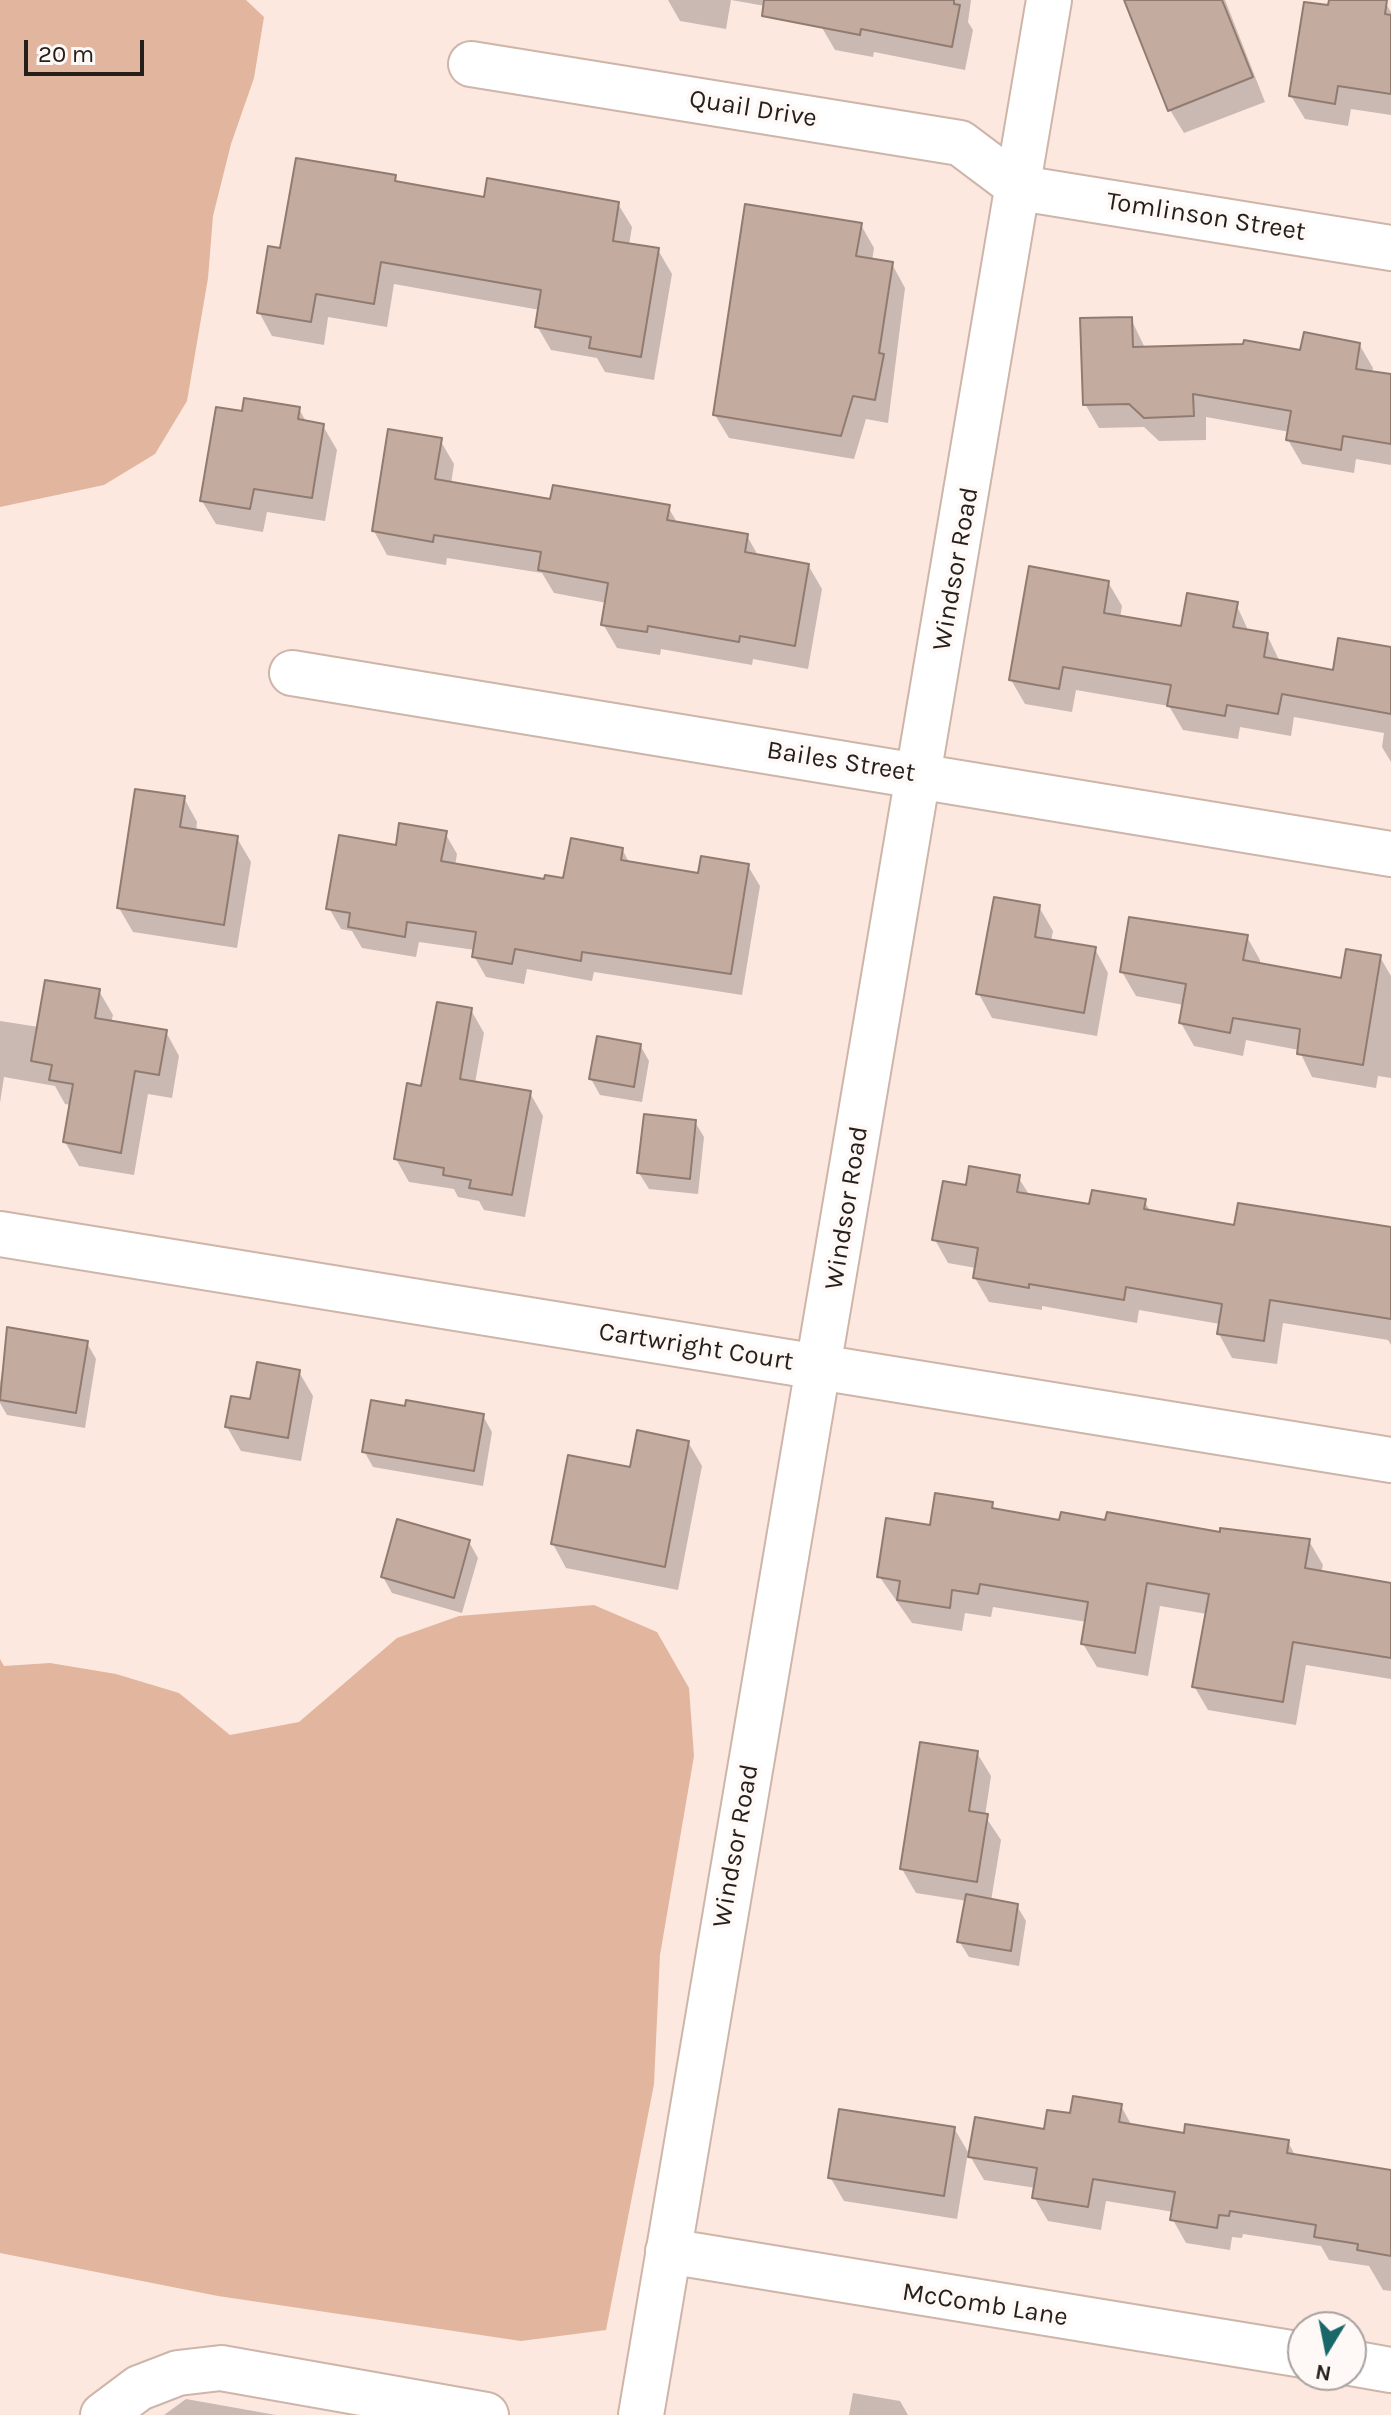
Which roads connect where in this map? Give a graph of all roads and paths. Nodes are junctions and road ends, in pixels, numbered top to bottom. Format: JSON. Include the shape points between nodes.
{"nodes":[{"id":1,"x":1049,"y":0,"type":"edge"},
{"id":2,"x":471,"y":64,"type":"dead end"},
{"id":3,"x":1020,"y":188,"type":"junction"},
{"id":4,"x":1391,"y":248,"type":"edge"},
{"id":5,"x":292,"y":673,"type":"dead end"},
{"id":6,"x":921,"y":775,"type":"junction"},
{"id":7,"x":1391,"y":854,"type":"edge"},
{"id":8,"x":0,"y":1234,"type":"edge"},
{"id":9,"x":821,"y":1367,"type":"junction"},
{"id":10,"x":1391,"y":1460,"type":"edge"},
{"id":11,"x":668,"y":2251,"type":"junction"},
{"id":12,"x":1287,"y":2352,"type":"edge"},
{"id":13,"x":1367,"y":2366,"type":"edge"},
{"id":14,"x":1391,"y":2370,"type":"edge"},
{"id":15,"x":103,"y":2415,"type":"edge"},
{"id":16,"x":486,"y":2415,"type":"edge"},
{"id":17,"x":641,"y":2415,"type":"edge"}],
"edges":[{"from":1,"to":3,"type":"street","name":"Windsor Road"},
{"from":2,"to":3,"type":"street","name":"Quail Drive","via":[[960,143]]},
{"from":3,"to":4,"type":"street","name":"Tomlinson Street"},
{"from":3,"to":6,"type":"street","name":"Windsor Road"},
{"from":5,"to":6,"type":"street","name":"Bailes Street"},
{"from":6,"to":7,"type":"street","name":"Bailes Street"},
{"from":6,"to":9,"type":"street","name":"Windsor Road"},
{"from":8,"to":9,"type":"street","name":"Cartwright Court"},
{"from":9,"to":10,"type":"street","name":"Cartwright Court"},
{"from":9,"to":11,"type":"street","name":"Windsor Road"},
{"from":11,"to":12,"type":"street","name":"McComb Lane"},
{"from":11,"to":17,"type":"street","name":"Windsor Road"},
{"from":13,"to":14,"type":"street"},
{"from":15,"to":16,"type":"street","via":[[139,2388],[221,2368]]}]}
